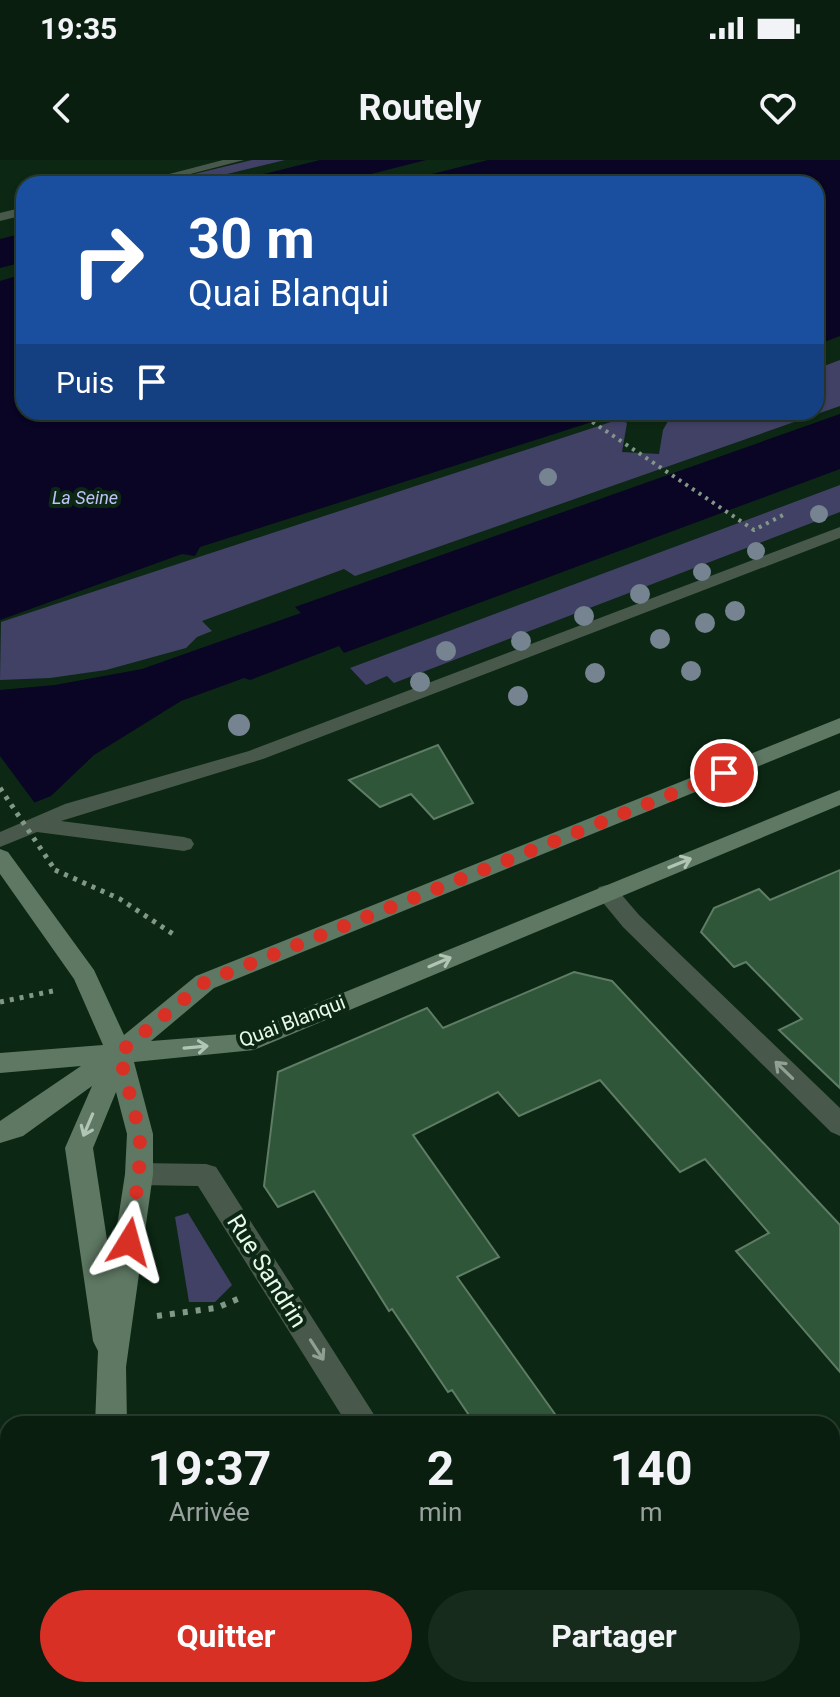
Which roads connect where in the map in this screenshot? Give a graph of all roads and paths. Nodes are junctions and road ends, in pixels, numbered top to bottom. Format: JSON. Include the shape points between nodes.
{"nodes":[{"id":1,"x":238,"y":160,"type":"edge"},
{"id":2,"x":171,"y":176,"type":"edge"},
{"id":3,"x":589,"y":420,"type":"edge"},
{"id":4,"x":785,"y":514,"type":"dead end"},
{"id":5,"x":840,"y":532,"type":"edge"},
{"id":6,"x":840,"y":725,"type":"edge"},
{"id":7,"x":0,"y":788,"type":"edge"},
{"id":8,"x":840,"y":797,"type":"edge"},
{"id":9,"x":35,"y":825,"type":"junction"},
{"id":10,"x":0,"y":840,"type":"edge"},
{"id":11,"x":184,"y":844,"type":"dead end"},
{"id":12,"x":6,"y":866,"type":"edge"},
{"id":13,"x":607,"y":893,"type":"junction"},
{"id":14,"x":173,"y":934,"type":"dead end"},
{"id":15,"x":54,"y":991,"type":"dead end"},
{"id":16,"x":0,"y":1002,"type":"edge"},
{"id":17,"x":119,"y":1053,"type":"junction"},
{"id":18,"x":0,"y":1063,"type":"edge"},
{"id":19,"x":840,"y":1125,"type":"edge"},
{"id":20,"x":0,"y":1132,"type":"edge"},
{"id":21,"x":139,"y":1174,"type":"junction"},
{"id":22,"x":216,"y":1308,"type":"dead end"},
{"id":23,"x":188,"y":1312,"type":"dead end"},
{"id":24,"x":111,"y":1367,"type":"junction"},
{"id":25,"x":111,"y":1416,"type":"edge"},
{"id":26,"x":359,"y":1416,"type":"edge"}],
"edges":[{"from":1,"to":2,"type":"lane"},
{"from":3,"to":4,"type":"path","via":[[754,530]]},
{"from":5,"to":9,"type":"lane","via":[[256,755],[72,809]]},
{"from":6,"to":17,"type":"main road","via":[[205,982]]},
{"from":7,"to":14,"type":"path","bridge":true,"via":[[55,870],[120,899]]},
{"from":13,"to":8,"type":"main road","name":"Quai Blanqui","one_way":true},
{"from":9,"to":10,"type":"lane"},
{"from":9,"to":11,"type":"lane"},
{"from":12,"to":17,"type":"main road","via":[[85,976]]},
{"from":17,"to":13,"type":"main road","name":"Quai Blanqui","one_way":true,"via":[[245,1043]]},
{"from":19,"to":13,"type":"street","one_way":true},
{"from":15,"to":16,"type":"path"},
{"from":17,"to":18,"type":"main road","name":"Quai Blanqui"},
{"from":17,"to":20,"type":"main road"},
{"from":17,"to":21,"type":"main road","via":[[140,1134]]},
{"from":17,"to":24,"type":"main road","one_way":true,"via":[[79,1148]]},
{"from":21,"to":24,"type":"main road"},
{"from":21,"to":26,"type":"street","name":"Rue Sandrin","one_way":true,"via":[[206,1175]]},
{"from":22,"to":23,"type":"path"},
{"from":24,"to":25,"type":"main road"}]}
